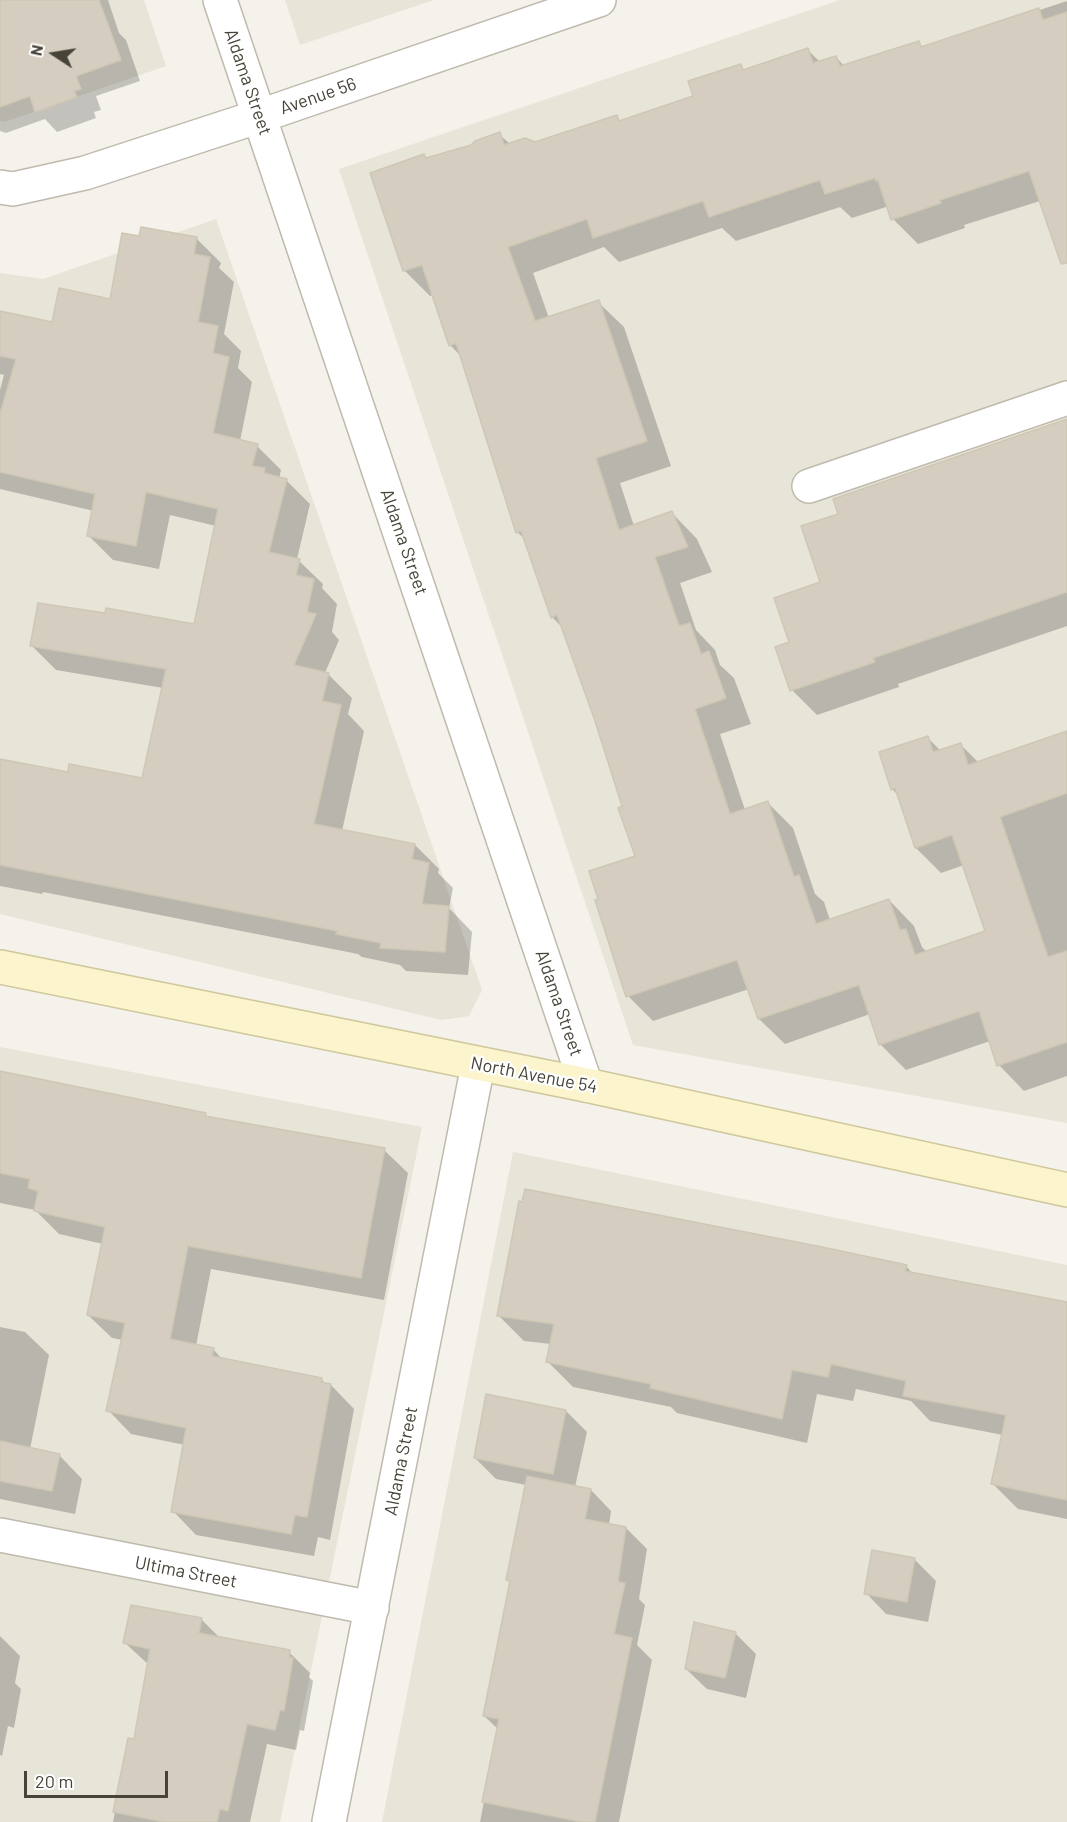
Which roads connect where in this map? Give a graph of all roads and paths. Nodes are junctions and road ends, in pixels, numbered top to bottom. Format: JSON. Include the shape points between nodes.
{"nodes":[{"id":1,"x":220,"y":0,"type":"edge"},
{"id":2,"x":599,"y":0,"type":"edge"},
{"id":3,"x":260,"y":116,"type":"junction"},
{"id":4,"x":0,"y":188,"type":"edge"},
{"id":5,"x":1067,"y":398,"type":"edge"},
{"id":6,"x":809,"y":486,"type":"dead end"},
{"id":7,"x":0,"y":967,"type":"edge"},
{"id":8,"x":478,"y":1065,"type":"junction"},
{"id":9,"x":586,"y":1085,"type":"junction"},
{"id":10,"x":1067,"y":1190,"type":"edge"},
{"id":11,"x":0,"y":1535,"type":"edge"},
{"id":12,"x":372,"y":1608,"type":"junction"},
{"id":13,"x":329,"y":1822,"type":"edge"}],
"edges":[{"from":1,"to":3,"type":"street","name":"Aldama Street"},
{"from":2,"to":3,"type":"street","name":"Avenue 56"},
{"from":3,"to":4,"type":"street","name":"Avenue 56","via":[[85,173],[13,189]]},
{"from":3,"to":9,"type":"street","name":"Aldama Street"},
{"from":5,"to":6,"type":"street"},
{"from":7,"to":8,"type":"street","name":"North Avenue 54"},
{"from":8,"to":9,"type":"street","name":"North Avenue 54"},
{"from":8,"to":12,"type":"street","name":"Aldama Street"},
{"from":9,"to":10,"type":"street","name":"North Avenue 54"},
{"from":11,"to":12,"type":"street","name":"Ultima Street"},
{"from":12,"to":13,"type":"street","name":"Aldama Street"}]}
